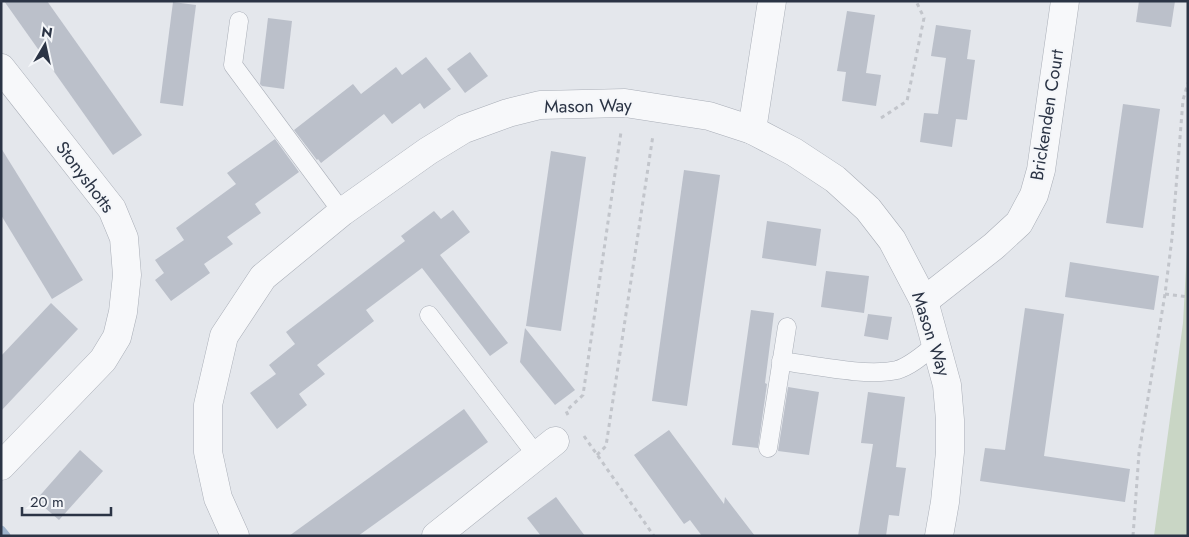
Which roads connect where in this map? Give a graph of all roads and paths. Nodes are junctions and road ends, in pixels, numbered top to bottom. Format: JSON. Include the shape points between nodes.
{"nodes":[{"id":1,"x":772,"y":1,"type":"edge"},
{"id":2,"x":916,"y":1,"type":"edge"},
{"id":3,"x":1065,"y":1,"type":"edge"},
{"id":4,"x":239,"y":21,"type":"dead end"},
{"id":5,"x":1,"y":68,"type":"edge"},
{"id":6,"x":1188,"y":83,"type":"edge"},
{"id":7,"x":625,"y":103,"type":"junction"},
{"id":8,"x":657,"y":108,"type":"junction"},
{"id":9,"x":881,"y":118,"type":"dead end"},
{"id":10,"x":752,"y":130,"type":"junction"},
{"id":11,"x":342,"y":212,"type":"junction"},
{"id":12,"x":1166,"y":294,"type":"junction"},
{"id":13,"x":1188,"y":297,"type":"edge"},
{"id":14,"x":924,"y":301,"type":"junction"},
{"id":15,"x":429,"y":315,"type":"dead end"},
{"id":16,"x":787,"y":327,"type":"dead end"},
{"id":17,"x":935,"y":345,"type":"junction"},
{"id":18,"x":782,"y":361,"type":"junction"},
{"id":19,"x":570,"y":418,"type":"dead end"},
{"id":20,"x":558,"y":443,"type":"junction"},
{"id":21,"x":768,"y":448,"type":"dead end"},
{"id":22,"x":597,"y":455,"type":"junction"},
{"id":23,"x":1,"y":466,"type":"edge"},
{"id":24,"x":235,"y":536,"type":"edge"},
{"id":25,"x":436,"y":536,"type":"edge"},
{"id":26,"x":654,"y":536,"type":"edge"},
{"id":27,"x":939,"y":536,"type":"edge"},
{"id":28,"x":1134,"y":536,"type":"edge"}],
"edges":[{"from":1,"to":10,"type":"street"},
{"from":2,"to":9,"type":"path","via":[[924,18],[906,101]]},
{"from":3,"to":14,"type":"street","name":"Brickenden Court","via":[[1041,170],[1034,195],[1019,223]]},
{"from":4,"to":11,"type":"lane","via":[[233,65]]},
{"from":5,"to":23,"type":"street","name":"Stonyshotts","via":[[112,209],[124,238],[127,275],[124,312],[117,337],[103,360]]},
{"from":6,"to":12,"type":"path","via":[[1183,100]]},
{"from":7,"to":8,"type":"street","name":"Mason Way"},
{"from":7,"to":11,"type":"street","name":"Mason Way","via":[[540,106],[508,113],[464,129]]},
{"from":7,"to":19,"type":"path","via":[[583,395],[566,411]]},
{"from":8,"to":10,"type":"street","name":"Mason Way","via":[[709,116]]},
{"from":8,"to":22,"type":"path","via":[[606,446]]},
{"from":10,"to":14,"type":"street","name":"Mason Way","via":[[835,178],[868,209],[892,240]]},
{"from":11,"to":24,"type":"street","name":"Mason Way","via":[[263,276],[224,336],[208,405],[208,452],[218,498]]},
{"from":12,"to":13,"type":"path"},
{"from":12,"to":28,"type":"path","via":[[1139,453]]},
{"from":14,"to":17,"type":"street","name":"Mason Way"},
{"from":15,"to":20,"type":"lane"},
{"from":16,"to":18,"type":"lane"},
{"from":17,"to":18,"type":"lane","via":[[897,370],[869,372]]},
{"from":17,"to":27,"type":"street","name":"Mason Way","via":[[947,385],[950,420],[949,462]]},
{"from":18,"to":21,"type":"lane"},
{"from":20,"to":22,"type":"path"},
{"from":20,"to":25,"type":"street"},
{"from":22,"to":26,"type":"path"}]}
